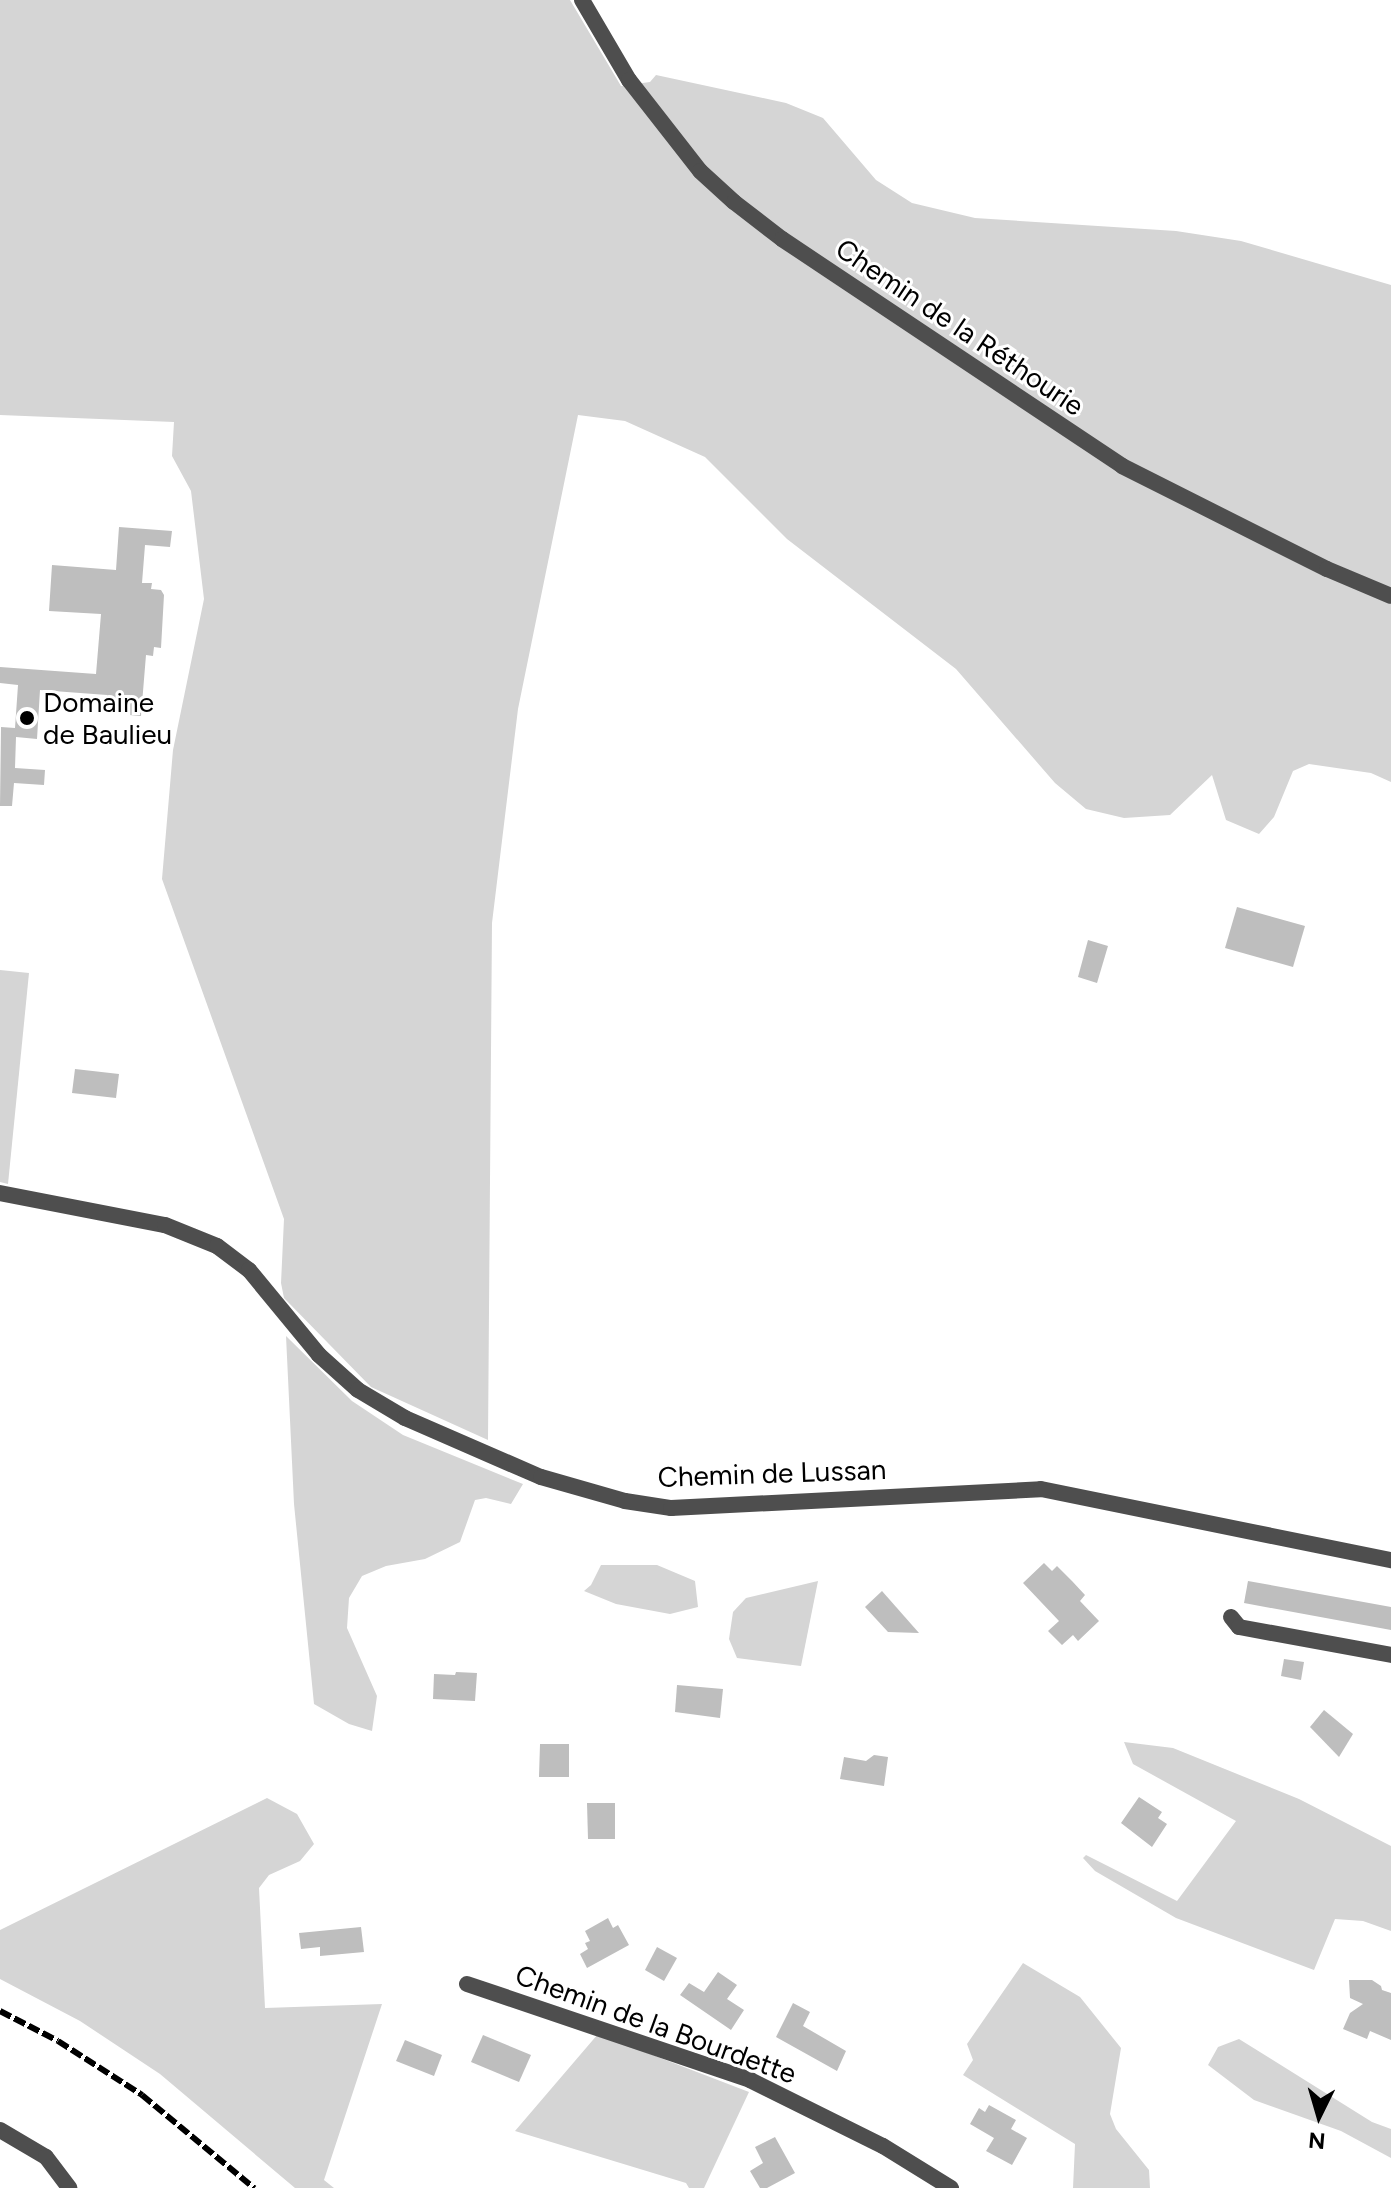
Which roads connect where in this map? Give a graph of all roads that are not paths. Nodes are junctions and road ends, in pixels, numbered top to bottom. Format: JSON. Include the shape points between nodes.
{"nodes":[{"id":1,"x":582,"y":0,"type":"edge"},
{"id":2,"x":1391,"y":596,"type":"edge"},
{"id":3,"x":0,"y":1193,"type":"edge"},
{"id":4,"x":1391,"y":1560,"type":"edge"},
{"id":5,"x":1231,"y":1617,"type":"dead end"},
{"id":6,"x":1391,"y":1655,"type":"edge"},
{"id":7,"x":467,"y":1984,"type":"dead end"},
{"id":8,"x":0,"y":2130,"type":"edge"},
{"id":9,"x":69,"y":2188,"type":"edge"},
{"id":10,"x":951,"y":2188,"type":"edge"}],
"edges":[{"from":1,"to":2,"type":"street","name":"Chemin de la Réthourie","via":[[629,80],[700,171],[782,239],[1122,466]]},
{"from":3,"to":4,"type":"street","name":"Chemin de Lussan","via":[[165,1225],[217,1246],[249,1270],[319,1355],[358,1390],[405,1418],[541,1477],[625,1501],[671,1508],[1041,1489]]},
{"from":5,"to":6,"type":"street","via":[[1239,1627]]},
{"from":7,"to":10,"type":"street","name":"Chemin de la Bourdette","via":[[750,2080],[883,2146]]},
{"from":8,"to":9,"type":"street","via":[[46,2157]]}]}
